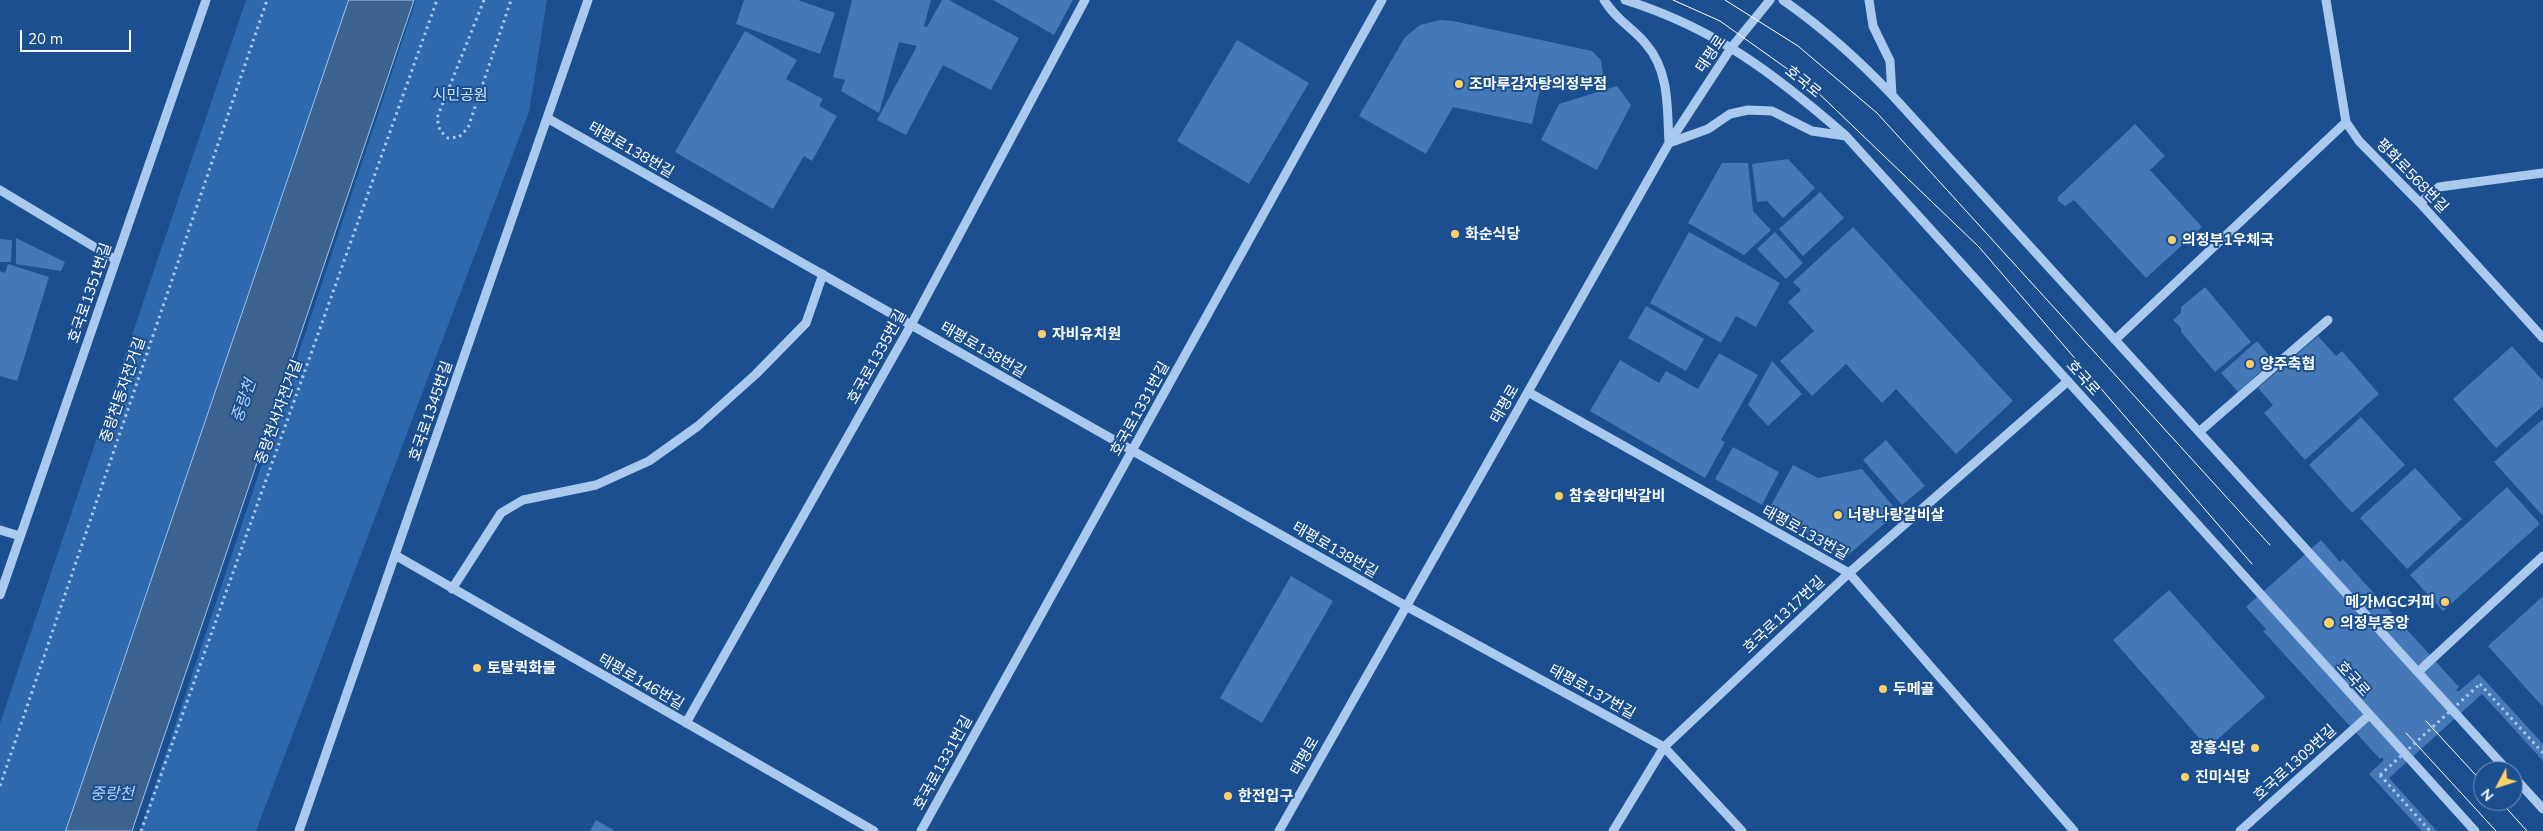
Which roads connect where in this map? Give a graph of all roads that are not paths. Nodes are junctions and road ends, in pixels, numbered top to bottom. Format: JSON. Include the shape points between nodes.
{"nodes":[{"id":1,"x":206,"y":0,"type":"edge"},
{"id":2,"x":588,"y":0,"type":"edge"},
{"id":3,"x":1085,"y":0,"type":"edge"},
{"id":4,"x":1382,"y":0,"type":"edge"},
{"id":5,"x":1604,"y":0,"type":"edge"},
{"id":6,"x":1625,"y":0,"type":"edge"},
{"id":7,"x":1770,"y":0,"type":"edge"},
{"id":8,"x":1783,"y":0,"type":"edge"},
{"id":9,"x":1869,"y":0,"type":"edge"},
{"id":10,"x":2326,"y":0,"type":"edge"},
{"id":11,"x":1731,"y":48,"type":"junction"},
{"id":12,"x":1892,"y":95,"type":"junction"},
{"id":13,"x":547,"y":118,"type":"junction"},
{"id":14,"x":2346,"y":122,"type":"junction"},
{"id":15,"x":1846,"y":136,"type":"junction"},
{"id":16,"x":1669,"y":143,"type":"junction"},
{"id":17,"x":2543,"y":173,"type":"edge"},
{"id":18,"x":0,"y":190,"type":"edge"},
{"id":19,"x":2420,"y":203,"type":"junction"},
{"id":20,"x":116,"y":260,"type":"junction"},
{"id":21,"x":823,"y":274,"type":"junction"},
{"id":22,"x":2328,"y":320,"type":"dead end"},
{"id":23,"x":911,"y":324,"type":"junction"},
{"id":24,"x":2543,"y":338,"type":"edge"},
{"id":25,"x":2115,"y":340,"type":"junction"},
{"id":26,"x":2068,"y":381,"type":"junction"},
{"id":27,"x":1528,"y":392,"type":"junction"},
{"id":28,"x":2199,"y":432,"type":"junction"},
{"id":29,"x":1132,"y":450,"type":"junction"},
{"id":30,"x":0,"y":530,"type":"edge"},
{"id":31,"x":20,"y":536,"type":"junction"},
{"id":32,"x":395,"y":555,"type":"junction"},
{"id":33,"x":2543,"y":556,"type":"edge"},
{"id":34,"x":1849,"y":573,"type":"junction"},
{"id":35,"x":452,"y":589,"type":"junction"},
{"id":36,"x":0,"y":595,"type":"edge"},
{"id":37,"x":1406,"y":606,"type":"junction"},
{"id":38,"x":2418,"y":672,"type":"junction"},
{"id":39,"x":2368,"y":716,"type":"junction"},
{"id":40,"x":686,"y":724,"type":"junction"},
{"id":41,"x":1664,"y":747,"type":"junction"},
{"id":42,"x":2499,"y":761,"type":"edge"},
{"id":43,"x":2523,"y":787,"type":"edge"},
{"id":44,"x":2543,"y":809,"type":"edge"},
{"id":45,"x":299,"y":831,"type":"edge"},
{"id":46,"x":874,"y":831,"type":"edge"},
{"id":47,"x":921,"y":831,"type":"edge"},
{"id":48,"x":1278,"y":831,"type":"edge"},
{"id":49,"x":1613,"y":831,"type":"edge"},
{"id":50,"x":1742,"y":831,"type":"edge"},
{"id":51,"x":2074,"y":831,"type":"edge"},
{"id":52,"x":2240,"y":831,"type":"edge"},
{"id":53,"x":2475,"y":831,"type":"edge"}],
"edges":[{"from":1,"to":20,"type":"street","name":"호국로1351번길"},
{"from":2,"to":13,"type":"street","name":"호국로1345번길"},
{"from":3,"to":23,"type":"street","name":"호국로1335번길"},
{"from":4,"to":29,"type":"street","name":"호국로1331번길"},
{"from":5,"to":16,"type":"street","via":[[1614,15],[1647,44],[1660,64],[1665,82]]},
{"from":6,"to":11,"type":"street","name":"호국로","via":[[1664,13]]},
{"from":7,"to":11,"type":"street","name":"태평로"},
{"from":8,"to":12,"type":"street","via":[[1820,26]]},
{"from":9,"to":12,"type":"street","via":[[1873,26],[1890,61]]},
{"from":10,"to":14,"type":"street","name":"평화로568번길"},
{"from":11,"to":15,"type":"street","name":"호국로","via":[[1766,70]]},
{"from":11,"to":16,"type":"street","name":"태평로"},
{"from":12,"to":25,"type":"street"},
{"from":13,"to":21,"type":"street","name":"태평로138번길"},
{"from":13,"to":32,"type":"street","name":"호국로1345번길"},
{"from":14,"to":19,"type":"street","name":"평화로568번길","via":[[2359,141]]},
{"from":14,"to":25,"type":"street"},
{"from":15,"to":16,"type":"street","via":[[1812,131],[1772,111],[1748,110],[1730,114],[1708,129]]},
{"from":15,"to":26,"type":"street","name":"호국로"},
{"from":16,"to":27,"type":"street","name":"태평로"},
{"from":17,"to":19,"type":"street","via":[[2439,187]]},
{"from":18,"to":20,"type":"street"},
{"from":19,"to":24,"type":"street","name":"평화로568번길"},
{"from":20,"to":31,"type":"street","name":"호국로1351번길"},
{"from":21,"to":23,"type":"street","name":"태평로138번길"},
{"from":21,"to":35,"type":"street","via":[[806,323],[698,426],[649,460],[596,485],[524,500],[501,513]]},
{"from":22,"to":28,"type":"street"},
{"from":23,"to":29,"type":"street","name":"태평로138번길"},
{"from":23,"to":40,"type":"street","name":"호국로1335번길"},
{"from":25,"to":28,"type":"street"},
{"from":26,"to":34,"type":"street","name":"호국로1317번길"},
{"from":26,"to":39,"type":"street","name":"호국로"},
{"from":27,"to":34,"type":"street","name":"태평로133번길"},
{"from":27,"to":37,"type":"street","name":"태평로"},
{"from":28,"to":38,"type":"street"},
{"from":29,"to":37,"type":"street","name":"태평로138번길"},
{"from":29,"to":47,"type":"street","name":"호국로1331번길"},
{"from":30,"to":31,"type":"street"},
{"from":31,"to":36,"type":"street","name":"호국로1351번길"},
{"from":32,"to":35,"type":"street","name":"태평로146번길"},
{"from":32,"to":45,"type":"street","name":"호국로1345번길"},
{"from":33,"to":38,"type":"street"},
{"from":34,"to":41,"type":"street","name":"호국로1317번길"},
{"from":34,"to":51,"type":"street","name":"태평로133번길"},
{"from":35,"to":40,"type":"street","name":"태평로146번길"},
{"from":37,"to":41,"type":"street","name":"태평로137번길"},
{"from":37,"to":48,"type":"street","name":"태평로"},
{"from":38,"to":42,"type":"street"},
{"from":39,"to":52,"type":"street","name":"호국로1309번길"},
{"from":39,"to":53,"type":"street","name":"호국로"},
{"from":40,"to":46,"type":"street","name":"태평로146번길"},
{"from":41,"to":49,"type":"street","name":"호국로1317번길"},
{"from":41,"to":50,"type":"street","name":"태평로137번길"},
{"from":43,"to":44,"type":"street"}]}
